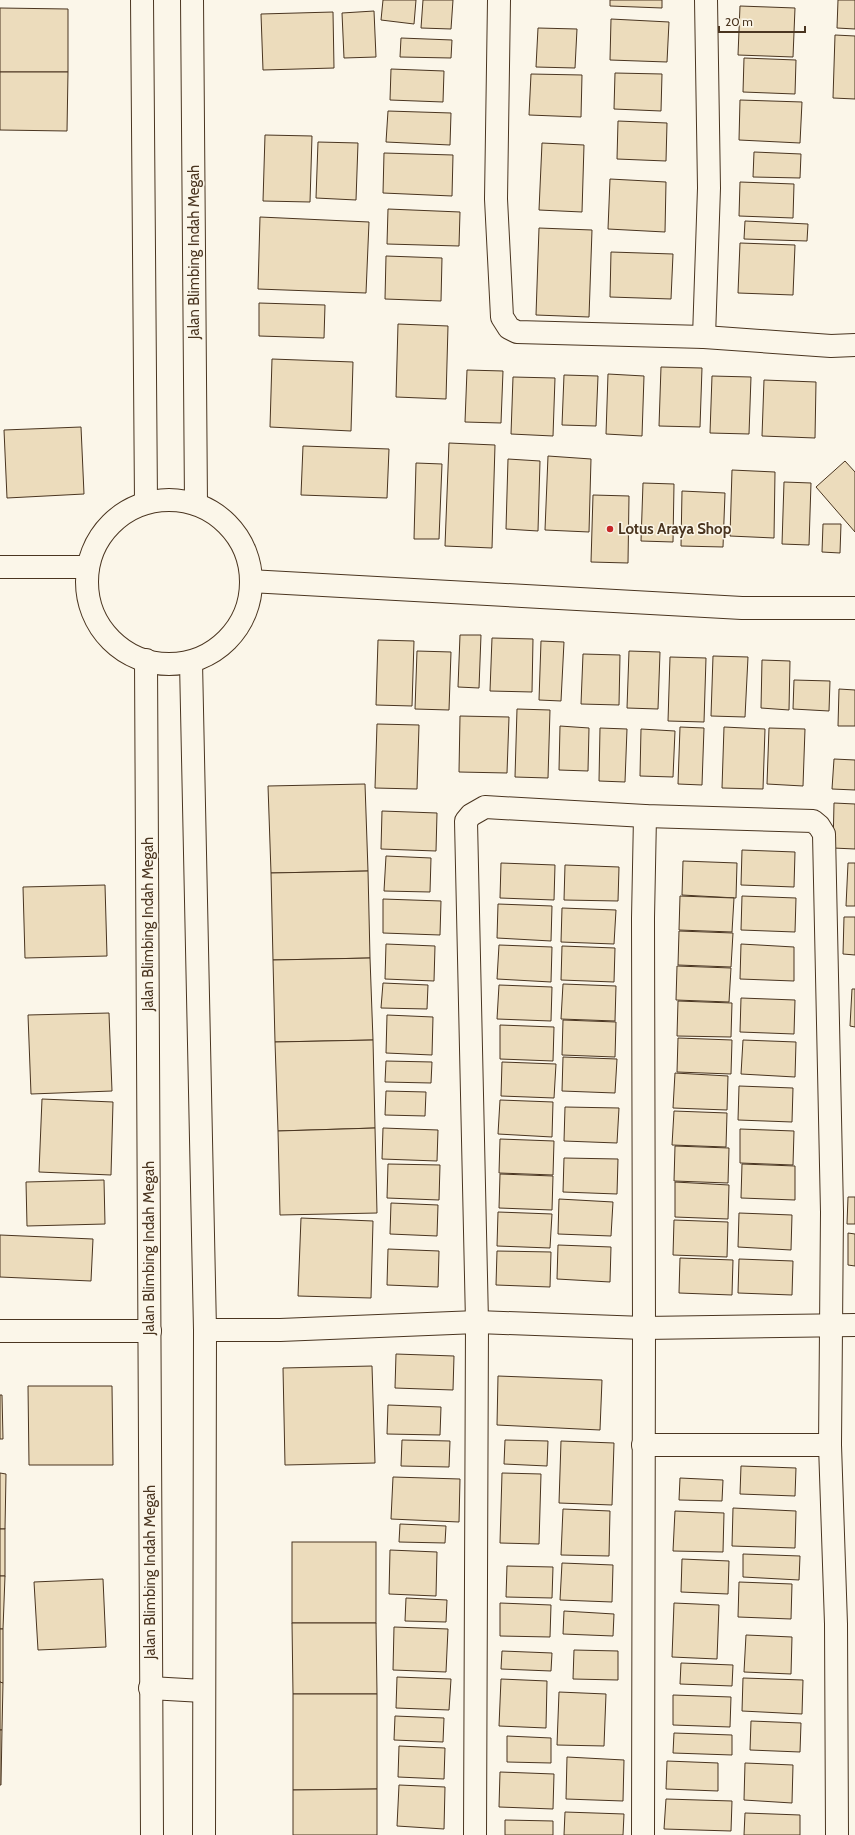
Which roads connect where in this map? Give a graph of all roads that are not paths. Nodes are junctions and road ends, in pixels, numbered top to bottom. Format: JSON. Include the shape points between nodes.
{"nodes":[{"id":1,"x":142,"y":0,"type":"edge"},
{"id":2,"x":192,"y":0,"type":"edge"},
{"id":3,"x":500,"y":0,"type":"edge"},
{"id":4,"x":706,"y":0,"type":"edge"},
{"id":5,"x":704,"y":337,"type":"junction"},
{"id":6,"x":855,"y":345,"type":"edge"},
{"id":7,"x":146,"y":502,"type":"junction"},
{"id":8,"x":196,"y":504,"type":"junction"},
{"id":9,"x":0,"y":567,"type":"edge"},
{"id":10,"x":88,"y":567,"type":"junction"},
{"id":11,"x":251,"y":581,"type":"junction"},
{"id":12,"x":855,"y":608,"type":"edge"},
{"id":13,"x":146,"y":660,"type":"junction"},
{"id":14,"x":191,"y":662,"type":"junction"},
{"id":15,"x":645,"y":816,"type":"junction"},
{"id":16,"x":477,"y":1322,"type":"junction"},
{"id":17,"x":831,"y":1325,"type":"junction"},
{"id":18,"x":855,"y":1325,"type":"edge"},
{"id":19,"x":644,"y":1328,"type":"junction"},
{"id":20,"x":205,"y":1330,"type":"junction"},
{"id":21,"x":0,"y":1331,"type":"edge"},
{"id":22,"x":150,"y":1332,"type":"junction"},
{"id":23,"x":643,"y":1445,"type":"junction"},
{"id":24,"x":830,"y":1445,"type":"junction"},
{"id":25,"x":150,"y":1688,"type":"junction"},
{"id":26,"x":203,"y":1691,"type":"junction"},
{"id":27,"x":152,"y":1835,"type":"edge"},
{"id":28,"x":204,"y":1835,"type":"edge"},
{"id":29,"x":475,"y":1835,"type":"edge"},
{"id":30,"x":643,"y":1835,"type":"edge"},
{"id":31,"x":837,"y":1835,"type":"edge"}],
"edges":[{"from":1,"to":7,"type":"street"},
{"from":2,"to":8,"type":"street","name":"Jalan Blimbing Indah Megah"},
{"from":3,"to":5,"type":"street","via":[[496,199],[502,317],[509,328],[517,332]]},
{"from":4,"to":5,"type":"street","via":[[709,188]]},
{"from":5,"to":6,"type":"street","via":[[831,346]]},
{"from":7,"to":8,"type":"street","via":[[166,499]]},
{"from":7,"to":10,"type":"street","via":[[125,512],[107,526],[94,545]]},
{"from":8,"to":11,"type":"street","via":[[208,509],[225,522],[239,539],[248,559]]},
{"from":9,"to":10,"type":"street"},
{"from":10,"to":13,"type":"street","via":[[87,595],[96,622],[114,644],[138,659]]},
{"from":11,"to":12,"type":"street","via":[[742,608]]},
{"from":11,"to":14,"type":"street","via":[[248,608],[235,632],[216,650]]},
{"from":13,"to":14,"type":"street","via":[[164,665]]},
{"from":13,"to":22,"type":"street","name":"Jalan Blimbing Indah Megah"},
{"from":14,"to":20,"type":"street"},
{"from":15,"to":16,"type":"street","via":[[485,807],[466,821]]},
{"from":15,"to":17,"type":"street","via":[[812,821],[824,834]]},
{"from":15,"to":19,"type":"street"},
{"from":16,"to":19,"type":"street"},
{"from":16,"to":20,"type":"street","via":[[280,1330]]},
{"from":16,"to":29,"type":"street"},
{"from":17,"to":18,"type":"street"},
{"from":17,"to":19,"type":"street"},
{"from":17,"to":24,"type":"street"},
{"from":19,"to":23,"type":"street"},
{"from":20,"to":26,"type":"street"},
{"from":21,"to":22,"type":"street"},
{"from":22,"to":25,"type":"street","name":"Jalan Blimbing Indah Megah"},
{"from":23,"to":24,"type":"street"},
{"from":23,"to":30,"type":"street"},
{"from":24,"to":31,"type":"street","via":[[836,1624]]},
{"from":25,"to":26,"type":"street"},
{"from":25,"to":27,"type":"street","name":"Jalan Blimbing Indah Megah"},
{"from":26,"to":28,"type":"street"}]}
